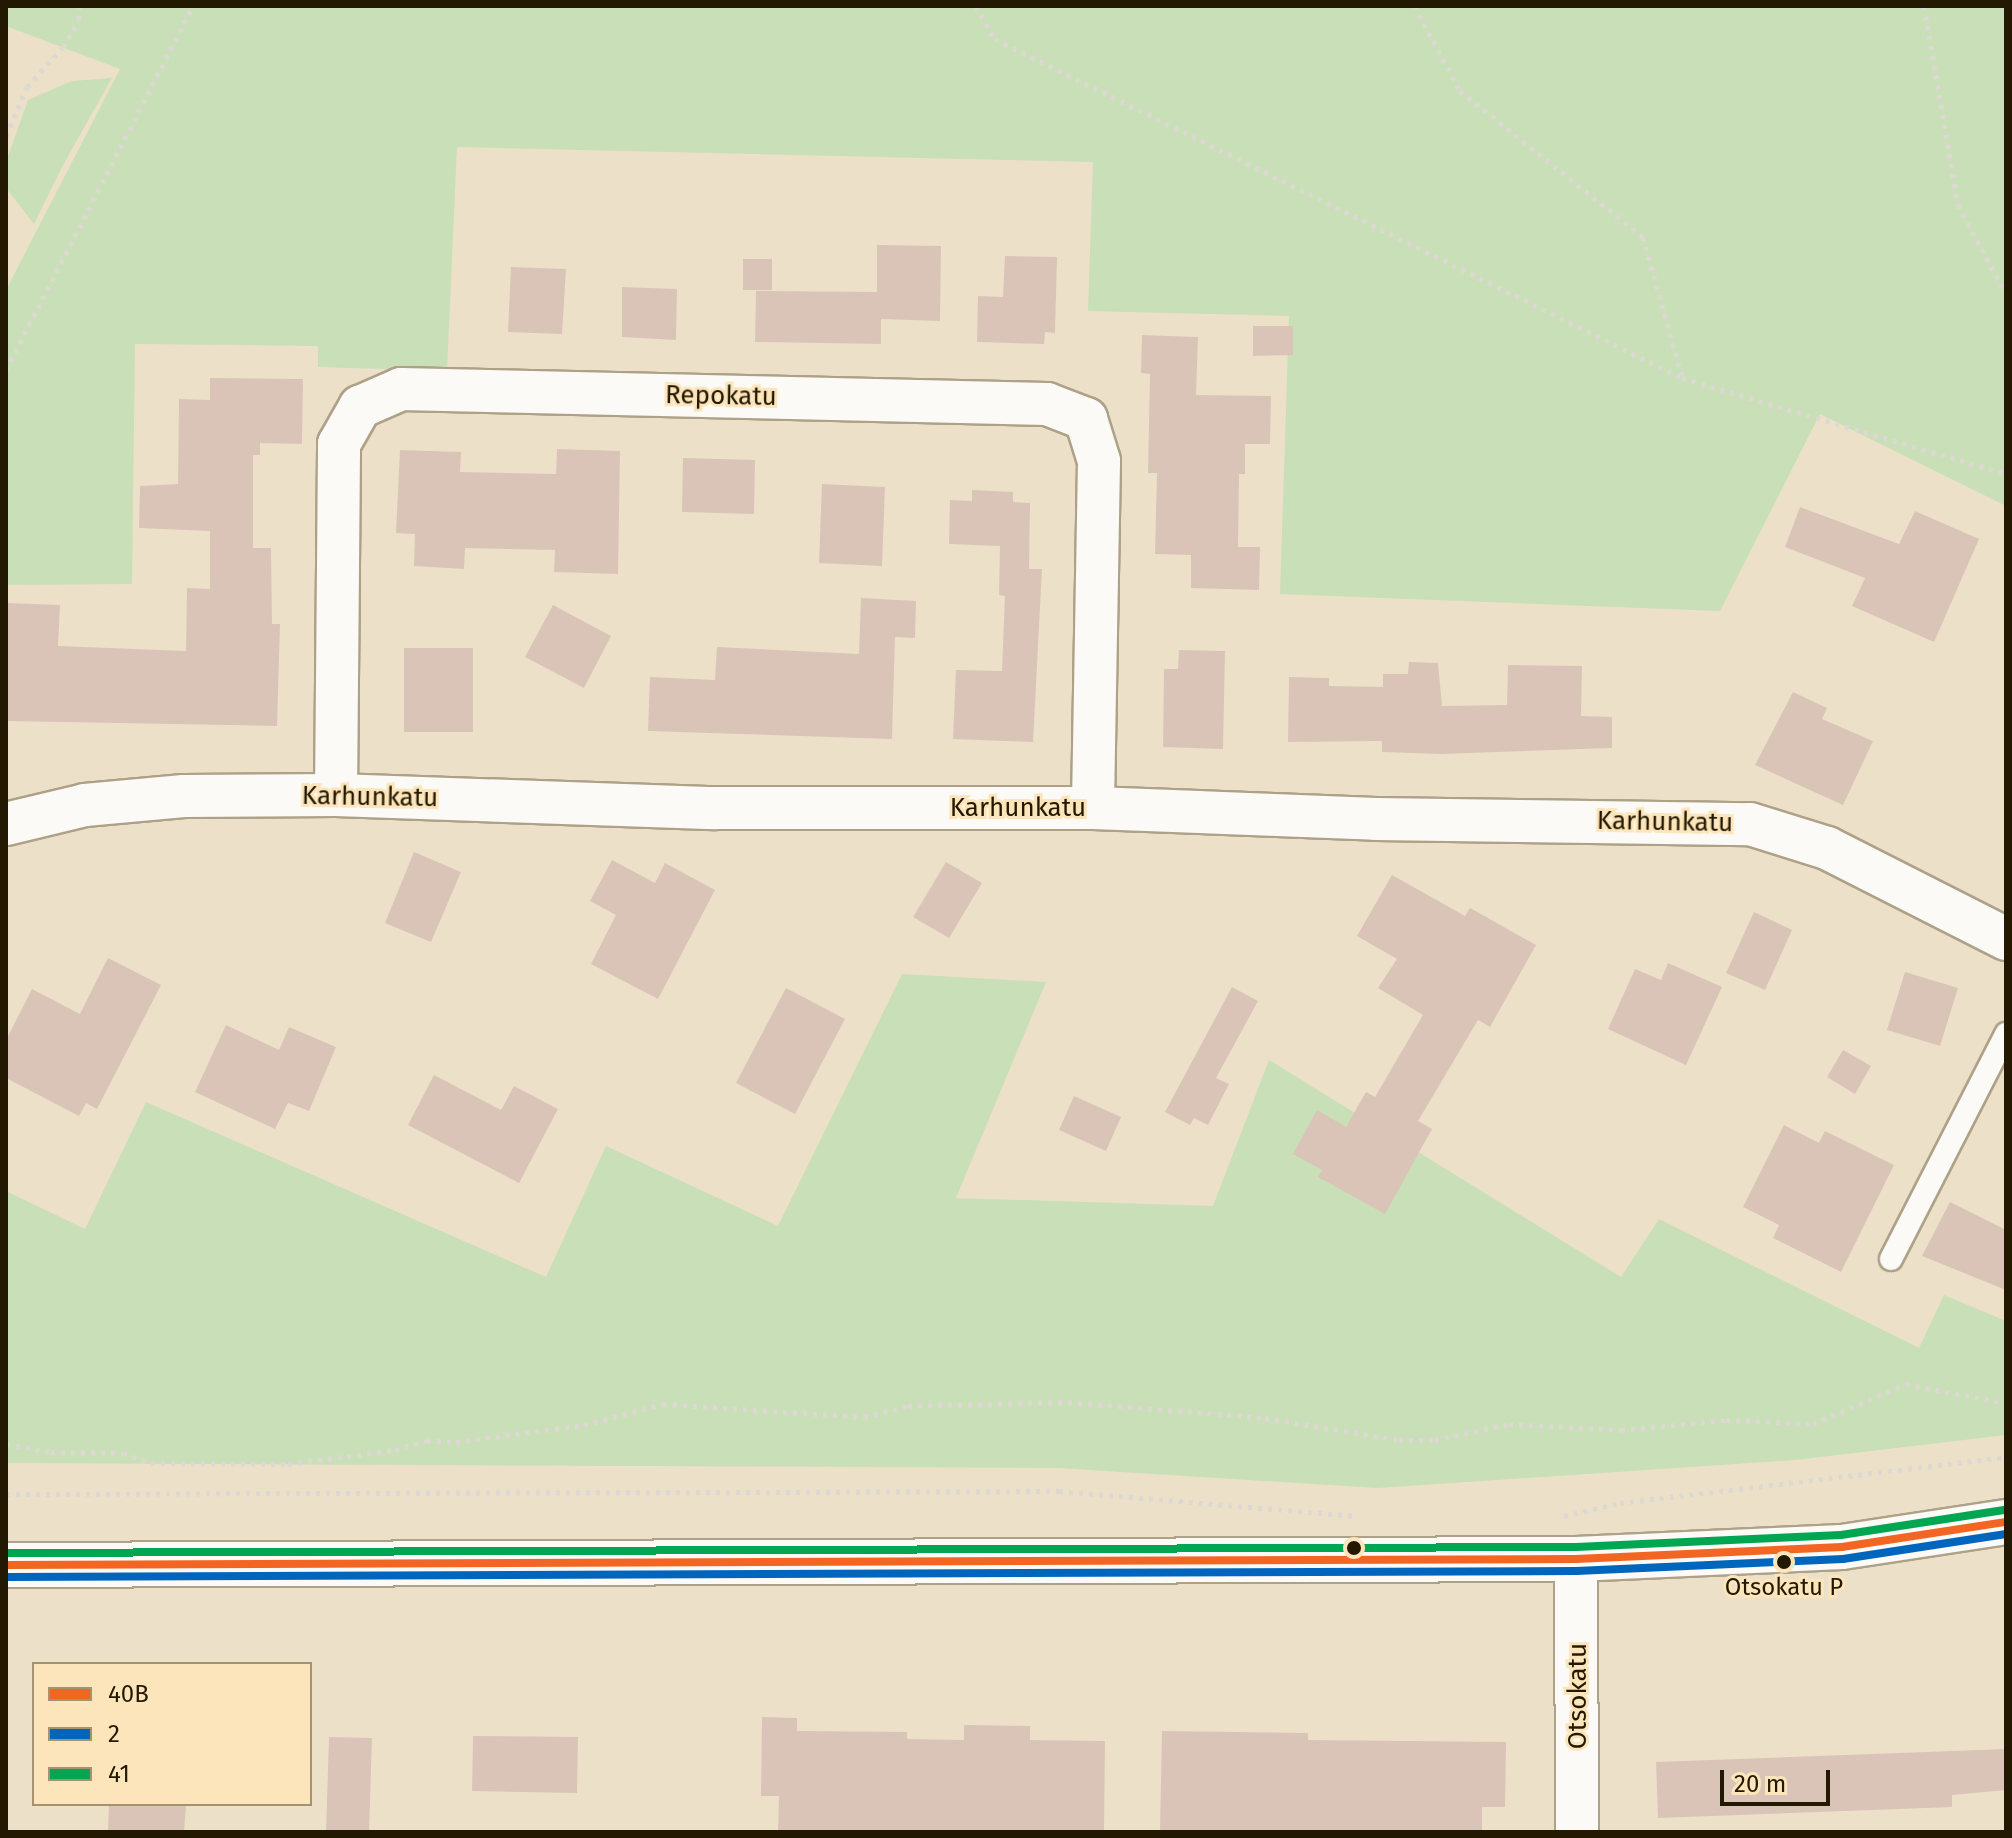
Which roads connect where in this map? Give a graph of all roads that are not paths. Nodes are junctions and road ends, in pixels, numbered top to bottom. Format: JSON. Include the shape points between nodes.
{"nodes":[{"id":1,"x":336,"y":795,"type":"junction"},
{"id":2,"x":1093,"y":808,"type":"junction"},
{"id":3,"x":6,"y":824,"type":"edge"},
{"id":4,"x":2006,"y":939,"type":"edge"},
{"id":5,"x":2006,"y":1034,"type":"edge"},
{"id":6,"x":1891,"y":1259,"type":"dead end"},
{"id":7,"x":2006,"y":1522,"type":"edge"},
{"id":8,"x":1576,"y":1559,"type":"junction"},
{"id":9,"x":6,"y":1565,"type":"edge"},
{"id":10,"x":1577,"y":1832,"type":"edge"}],
"edges":[{"from":1,"to":2,"type":"street","name":"Karhunkatu","via":[[715,808]]},
{"from":1,"to":2,"type":"street","name":"Repokatu","via":[[339,444],[360,407],[401,389],[1047,404],[1086,419],[1099,461]]},
{"from":1,"to":3,"type":"street","name":"Karhunkatu","via":[[184,796],[85,805]]},
{"from":2,"to":4,"type":"street","name":"Karhunkatu","via":[[1376,819],[1750,824],[1827,848]]},
{"from":5,"to":6,"type":"lane"},
{"from":7,"to":8,"type":"main road","via":[[1842,1547]]},
{"from":8,"to":9,"type":"main road"},
{"from":8,"to":10,"type":"street","name":"Otsokatu"}]}
